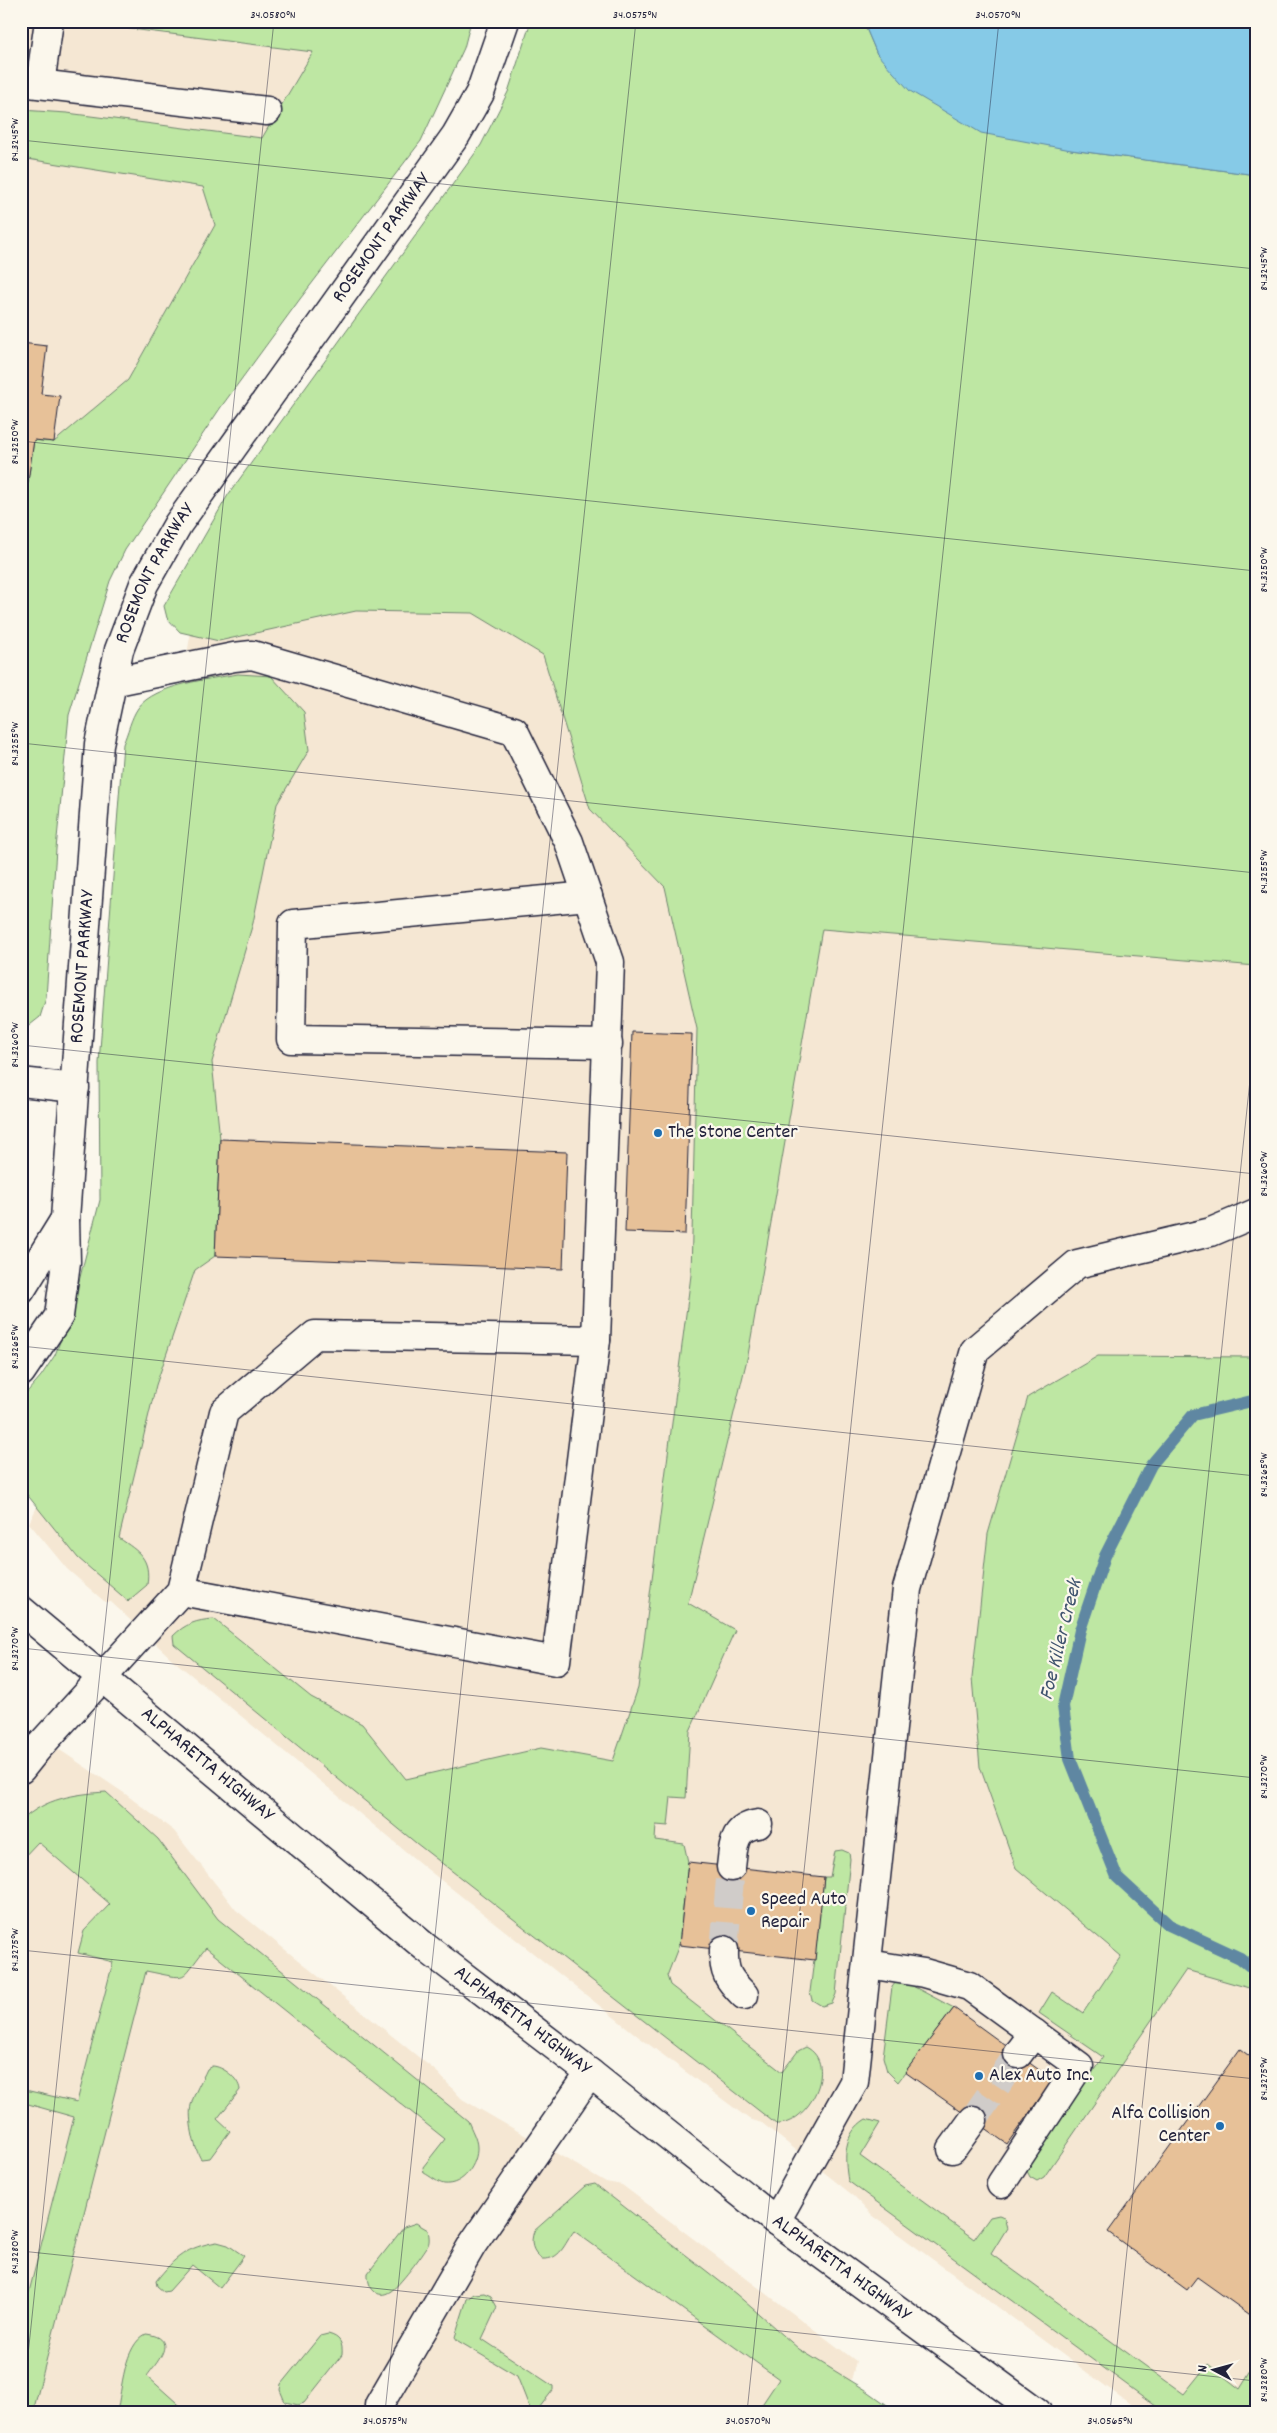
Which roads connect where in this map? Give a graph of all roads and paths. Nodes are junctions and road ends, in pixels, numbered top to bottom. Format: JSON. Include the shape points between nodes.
{"nodes":[{"id":1,"x":49,"y":21,"type":"edge"},
{"id":2,"x":505,"y":21,"type":"edge"},
{"id":3,"x":31,"y":83,"type":"edge"},
{"id":4,"x":267,"y":111,"type":"dead end"},
{"id":5,"x":112,"y":682,"type":"junction"},
{"id":6,"x":588,"y":896,"type":"junction"},
{"id":7,"x":608,"y":1044,"type":"junction"},
{"id":8,"x":21,"y":1082,"type":"edge"},
{"id":9,"x":74,"y":1088,"type":"junction"},
{"id":10,"x":1256,"y":1212,"type":"edge"},
{"id":11,"x":65,"y":1219,"type":"junction"},
{"id":12,"x":21,"y":1290,"type":"edge"},
{"id":13,"x":596,"y":1340,"type":"junction"},
{"id":14,"x":21,"y":1372,"type":"edge"},
{"id":15,"x":181,"y":1591,"type":"junction"},
{"id":16,"x":21,"y":1610,"type":"edge"},
{"id":17,"x":102,"y":1679,"type":"junction"},
{"id":18,"x":21,"y":1769,"type":"edge"},
{"id":19,"x":758,"y":1824,"type":"dead end"},
{"id":20,"x":731,"y":1867,"type":"tunnel mouth"},
{"id":21,"x":724,"y":1950,"type":"tunnel mouth"},
{"id":22,"x":868,"y":1964,"type":"junction"},
{"id":23,"x":744,"y":1996,"type":"dead end"},
{"id":24,"x":1034,"y":2032,"type":"junction"},
{"id":25,"x":1018,"y":2054,"type":"tunnel mouth"},
{"id":26,"x":590,"y":2073,"type":"junction"},
{"id":27,"x":973,"y":2120,"type":"tunnel mouth"},
{"id":28,"x":952,"y":2150,"type":"dead end"},
{"id":29,"x":1001,"y":2184,"type":"dead end"},
{"id":30,"x":776,"y":2221,"type":"junction"},
{"id":31,"x":378,"y":2410,"type":"edge"},
{"id":32,"x":1036,"y":2412,"type":"edge"}],
"edges":[{"from":1,"to":3,"type":"main road"},
{"from":2,"to":5,"type":"main road","name":"ROSEMONT PARKWAY","via":[[480,93],[456,135],[178,524],[144,584],[119,650]]},
{"from":3,"to":4,"type":"main road"},
{"from":5,"to":6,"type":"main road","via":[[252,655],[514,731],[569,842]]},
{"from":5,"to":9,"type":"main road","name":"ROSEMONT PARKWAY","via":[[99,744]]},
{"from":6,"to":7,"type":"main road","via":[[610,962]]},
{"from":6,"to":7,"type":"main road","via":[[292,924],[291,1039]]},
{"from":7,"to":13,"type":"main road"},
{"from":8,"to":9,"type":"main road"},
{"from":9,"to":11,"type":"main road","name":"ROSEMONT PARKWAY"},
{"from":10,"to":22,"type":"main road","via":[[1210,1232],[1077,1264],[975,1350],[907,1589]]},
{"from":11,"to":12,"type":"main road","name":"ROSEMONT PARKWAY"},
{"from":11,"to":14,"type":"main road","name":"ROSEMONT PARKWAY","via":[[66,1262],[58,1316]]},
{"from":13,"to":15,"type":"main road","via":[[315,1335],[224,1412]]},
{"from":13,"to":15,"type":"main road","via":[[556,1661]]},
{"from":15,"to":17,"type":"main road"},
{"from":16,"to":17,"type":"main road","name":"ALPHARETTA HIGHWAY"},
{"from":17,"to":18,"type":"main road"},
{"from":17,"to":26,"type":"main road","name":"ALPHARETTA HIGHWAY","via":[[425,1947]]},
{"from":19,"to":20,"type":"main road","via":[[741,1829],[735,1838]]},
{"from":21,"to":23,"type":"main road","via":[[728,1978]]},
{"from":22,"to":24,"type":"main road","via":[[924,1973],[969,1986]]},
{"from":22,"to":30,"type":"main road","via":[[854,2082]]},
{"from":24,"to":25,"type":"main road"},
{"from":24,"to":29,"type":"main road","via":[[1079,2066]]},
{"from":26,"to":30,"type":"main road","name":"ALPHARETTA HIGHWAY"},
{"from":26,"to":31,"type":"main road","via":[[472,2245]]},
{"from":27,"to":28,"type":"main road"},
{"from":30,"to":32,"type":"main road","name":"ALPHARETTA HIGHWAY"}]}
